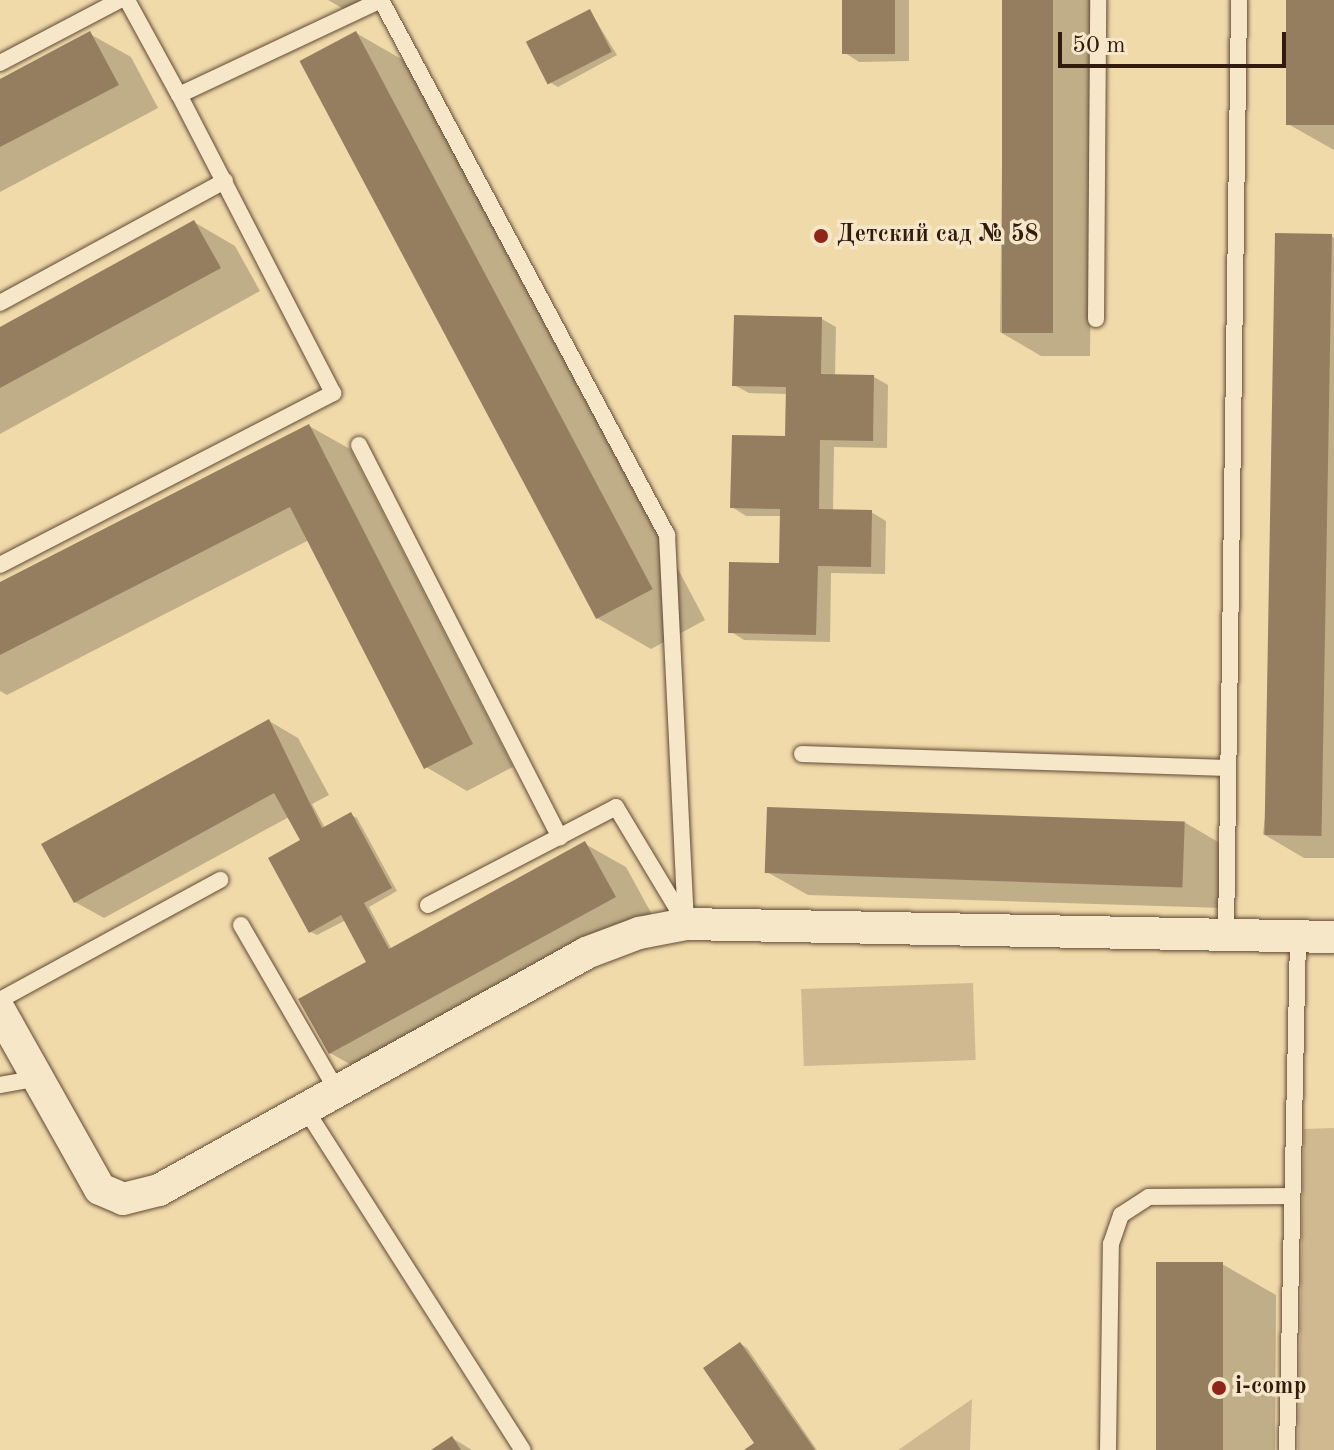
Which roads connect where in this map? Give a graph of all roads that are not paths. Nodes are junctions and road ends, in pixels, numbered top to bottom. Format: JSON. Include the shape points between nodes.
{"nodes":[{"id":1,"x":120,"y":0,"type":"edge"},
{"id":2,"x":127,"y":0,"type":"edge"},
{"id":3,"x":380,"y":0,"type":"edge"},
{"id":4,"x":1098,"y":0,"type":"edge"},
{"id":5,"x":1239,"y":0,"type":"edge"},
{"id":6,"x":0,"y":63,"type":"edge"},
{"id":7,"x":179,"y":95,"type":"junction"},
{"id":8,"x":225,"y":181,"type":"junction"},
{"id":9,"x":0,"y":303,"type":"edge"},
{"id":10,"x":1096,"y":319,"type":"dead end"},
{"id":11,"x":359,"y":445,"type":"dead end"},
{"id":12,"x":0,"y":565,"type":"edge"},
{"id":13,"x":802,"y":754,"type":"dead end"},
{"id":14,"x":1227,"y":768,"type":"junction"},
{"id":15,"x":560,"y":837,"type":"junction"},
{"id":16,"x":220,"y":880,"type":"dead end"},
{"id":17,"x":428,"y":905,"type":"dead end"},
{"id":18,"x":686,"y":924,"type":"junction"},
{"id":19,"x":241,"y":925,"type":"dead end"},
{"id":20,"x":1226,"y":935,"type":"junction"},
{"id":21,"x":1298,"y":937,"type":"junction"},
{"id":22,"x":1334,"y":937,"type":"edge"},
{"id":23,"x":0,"y":1000,"type":"edge"},
{"id":24,"x":0,"y":1011,"type":"edge"},
{"id":25,"x":38,"y":1078,"type":"junction"},
{"id":26,"x":0,"y":1085,"type":"edge"},
{"id":27,"x":338,"y":1092,"type":"junction"},
{"id":28,"x":306,"y":1110,"type":"junction"},
{"id":29,"x":1290,"y":1196,"type":"junction"},
{"id":30,"x":523,"y":1450,"type":"edge"},
{"id":31,"x":1108,"y":1450,"type":"edge"},
{"id":32,"x":1287,"y":1450,"type":"edge"}],
"edges":[{"from":1,"to":6,"type":"lane"},
{"from":2,"to":7,"type":"lane"},
{"from":3,"to":7,"type":"lane"},
{"from":3,"to":18,"type":"lane","via":[[667,535]]},
{"from":4,"to":10,"type":"lane"},
{"from":5,"to":14,"type":"lane"},
{"from":7,"to":8,"type":"lane"},
{"from":8,"to":9,"type":"lane"},
{"from":8,"to":12,"type":"lane","via":[[333,393]]},
{"from":11,"to":15,"type":"lane"},
{"from":13,"to":14,"type":"lane"},
{"from":14,"to":20,"type":"lane"},
{"from":15,"to":17,"type":"lane"},
{"from":15,"to":18,"type":"lane","via":[[616,807]]},
{"from":16,"to":23,"type":"lane"},
{"from":18,"to":20,"type":"street"},
{"from":18,"to":27,"type":"street","via":[[586,953]]},
{"from":19,"to":27,"type":"lane"},
{"from":20,"to":21,"type":"street"},
{"from":21,"to":22,"type":"street"},
{"from":21,"to":29,"type":"lane"},
{"from":24,"to":25,"type":"street"},
{"from":25,"to":26,"type":"lane"},
{"from":25,"to":28,"type":"street","via":[[100,1189],[123,1199],[159,1190]]},
{"from":27,"to":28,"type":"street"},
{"from":28,"to":30,"type":"lane"},
{"from":29,"to":31,"type":"lane","via":[[1149,1197],[1121,1215],[1111,1244]]},
{"from":29,"to":32,"type":"lane"}]}
